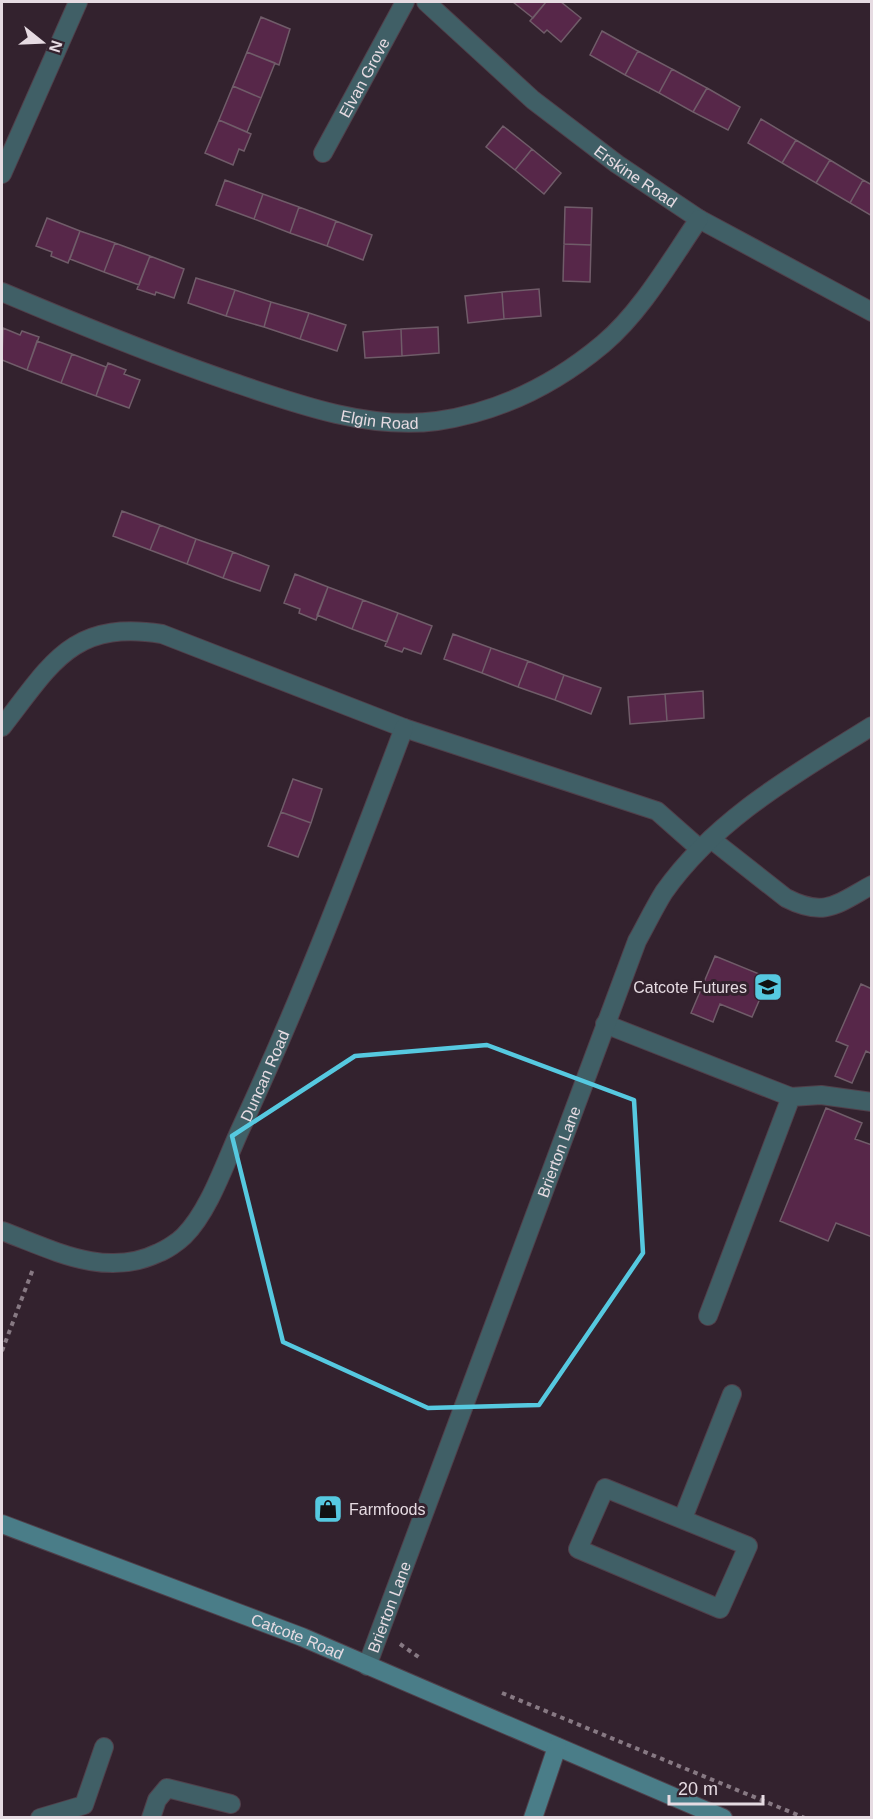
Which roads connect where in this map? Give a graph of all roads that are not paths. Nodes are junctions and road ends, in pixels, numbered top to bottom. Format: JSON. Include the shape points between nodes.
{"nodes":[{"id":1,"x":78,"y":2,"type":"edge"},
{"id":2,"x":405,"y":2,"type":"edge"},
{"id":3,"x":426,"y":2,"type":"edge"},
{"id":4,"x":323,"y":153,"type":"dead end"},
{"id":5,"x":2,"y":174,"type":"edge"},
{"id":6,"x":699,"y":219,"type":"junction"},
{"id":7,"x":2,"y":292,"type":"edge"},
{"id":8,"x":872,"y":312,"type":"edge"},
{"id":9,"x":872,"y":726,"type":"edge"},
{"id":10,"x":2,"y":727,"type":"edge"},
{"id":11,"x":404,"y":728,"type":"junction"},
{"id":12,"x":706,"y":844,"type":"junction"},
{"id":13,"x":872,"y":885,"type":"edge"},
{"id":14,"x":605,"y":1024,"type":"junction"},
{"id":15,"x":790,"y":1096,"type":"junction"},
{"id":16,"x":872,"y":1102,"type":"edge"},
{"id":17,"x":2,"y":1231,"type":"edge"},
{"id":18,"x":708,"y":1316,"type":"dead end"},
{"id":19,"x":732,"y":1394,"type":"dead end"},
{"id":20,"x":683,"y":1518,"type":"junction"},
{"id":21,"x":2,"y":1524,"type":"edge"},
{"id":22,"x":367,"y":1666,"type":"junction"},
{"id":23,"x":104,"y":1747,"type":"dead end"},
{"id":24,"x":557,"y":1747,"type":"junction"},
{"id":25,"x":231,"y":1804,"type":"dead end"},
{"id":26,"x":40,"y":1818,"type":"edge"},
{"id":27,"x":151,"y":1818,"type":"edge"},
{"id":28,"x":533,"y":1818,"type":"edge"},
{"id":29,"x":723,"y":1818,"type":"edge"}],
"edges":[{"from":1,"to":5,"type":"street"},
{"from":2,"to":4,"type":"street","name":"Elvan Grove"},
{"from":3,"to":6,"type":"street","name":"Erskine Road","via":[[533,100],[616,164]]},
{"from":6,"to":7,"type":"street","name":"Elgin Road","via":[[636,308],[604,343],[531,394],[481,412],[434,422],[363,420],[280,399],[158,357]]},
{"from":6,"to":8,"type":"street","name":"Erskine Road"},
{"from":9,"to":12,"type":"street","name":"Brierton Lane","via":[[764,794]]},
{"from":10,"to":11,"type":"street","via":[[68,648],[102,633],[132,629],[162,633]]},
{"from":11,"to":12,"type":"street","via":[[657,812]]},
{"from":11,"to":17,"type":"street","name":"Duncan Road","via":[[333,917],[205,1205],[184,1236],[158,1253],[129,1263],[86,1262]]},
{"from":12,"to":13,"type":"street","via":[[786,898],[818,910],[836,905]]},
{"from":12,"to":14,"type":"street","name":"Brierton Lane","via":[[664,892],[637,941]]},
{"from":14,"to":15,"type":"street"},
{"from":14,"to":22,"type":"street","name":"Brierton Lane"},
{"from":15,"to":16,"type":"street","via":[[821,1095]]},
{"from":15,"to":18,"type":"street"},
{"from":19,"to":20,"type":"street"},
{"from":20,"to":20,"type":"street","via":[[748,1546],[720,1609],[578,1549],[605,1488]]},
{"from":21,"to":22,"type":"street","name":"Catcote Road","via":[[213,1601]]},
{"from":22,"to":24,"type":"street","name":"Catcote Road"},
{"from":23,"to":26,"type":"street","via":[[84,1805]]},
{"from":24,"to":28,"type":"street"},
{"from":24,"to":29,"type":"street","name":"Catcote Road"},
{"from":25,"to":27,"type":"street","via":[[167,1788],[157,1800]]}]}
